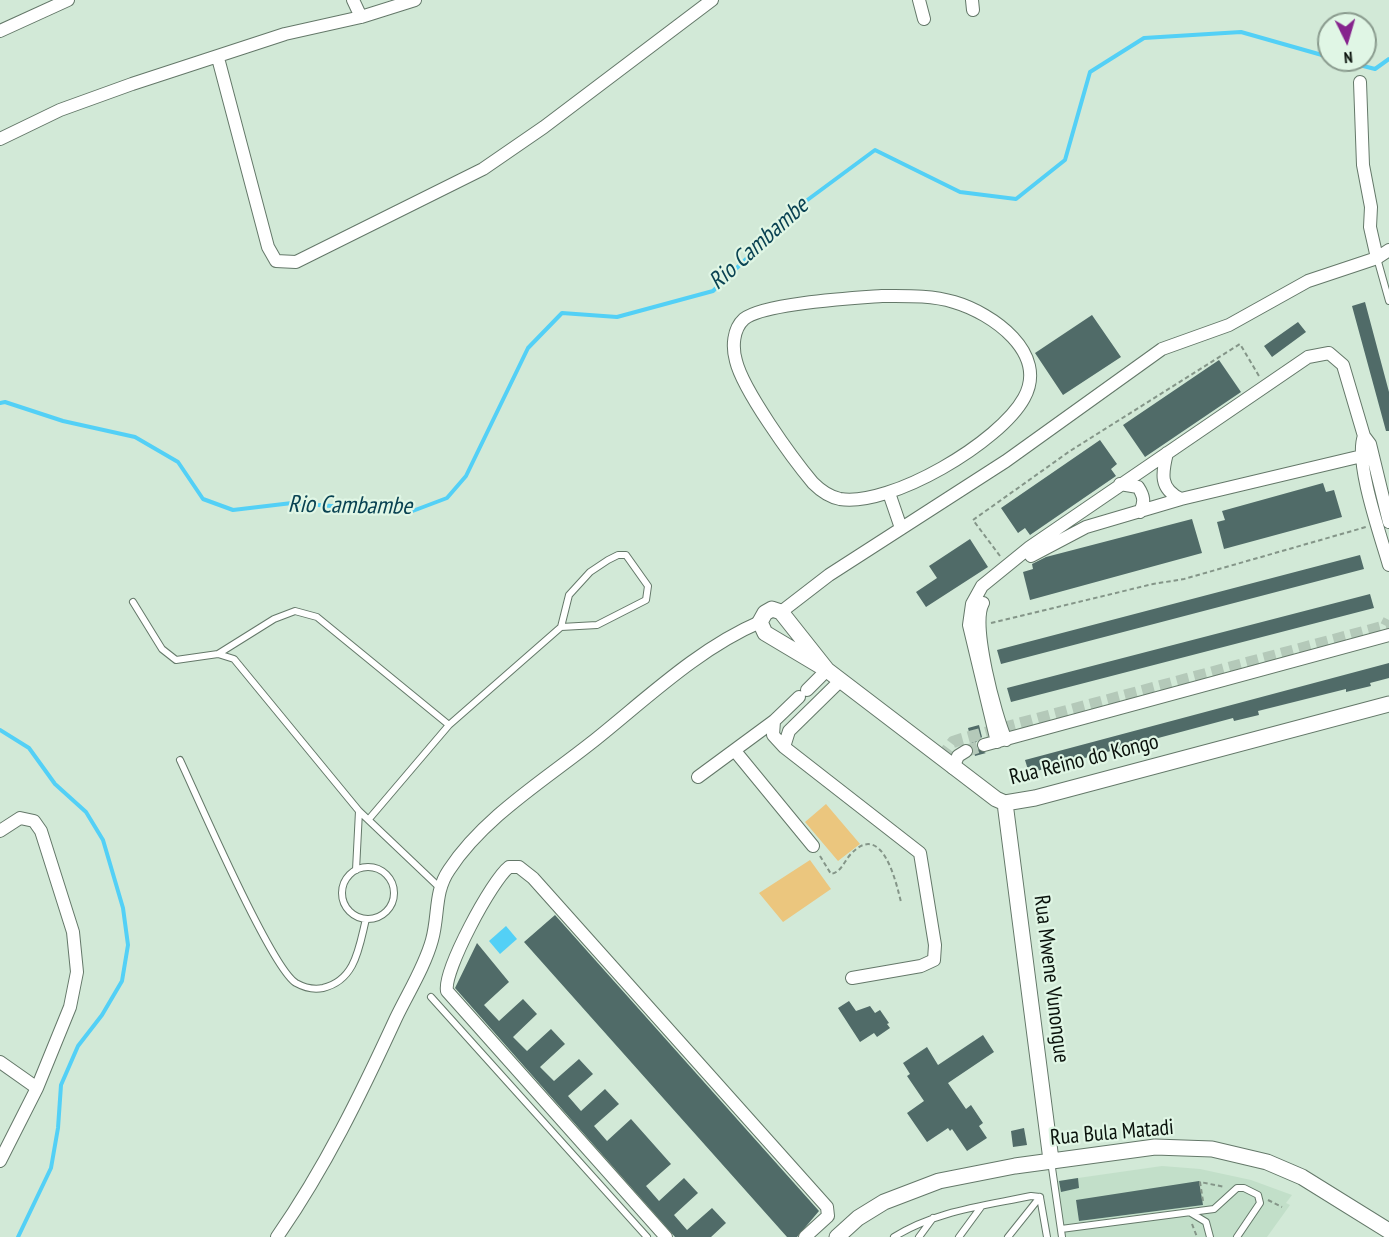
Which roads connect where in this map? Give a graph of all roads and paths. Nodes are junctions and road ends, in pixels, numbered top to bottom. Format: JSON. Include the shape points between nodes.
{"nodes":[{"id":1,"x":68,"y":0,"type":"edge"},
{"id":2,"x":353,"y":0,"type":"edge"},
{"id":3,"x":415,"y":0,"type":"edge"},
{"id":4,"x":712,"y":0,"type":"edge"},
{"id":5,"x":919,"y":0,"type":"edge"},
{"id":6,"x":361,"y":16,"type":"junction"},
{"id":7,"x":924,"y":19,"type":"dead end"},
{"id":8,"x":0,"y":31,"type":"edge"},
{"id":9,"x":218,"y":58,"type":"junction"},
{"id":10,"x":1360,"y":81,"type":"dead end"},
{"id":11,"x":0,"y":139,"type":"edge"},
{"id":12,"x":1389,"y":250,"type":"edge"},
{"id":13,"x":1377,"y":258,"type":"junction"},
{"id":14,"x":1389,"y":301,"type":"edge"},
{"id":15,"x":1265,"y":386,"type":"junction"},
{"id":16,"x":1364,"y":436,"type":"junction"},
{"id":17,"x":1167,"y":453,"type":"junction"},
{"id":18,"x":1362,"y":456,"type":"junction"},
{"id":19,"x":1120,"y":484,"type":"junction"},
{"id":20,"x":889,"y":493,"type":"junction"},
{"id":21,"x":1181,"y":499,"type":"junction"},
{"id":22,"x":1140,"y":512,"type":"junction"},
{"id":23,"x":1383,"y":523,"type":"edge"},
{"id":24,"x":901,"y":528,"type":"junction"},
{"id":25,"x":1007,"y":565,"type":"junction"},
{"id":26,"x":1389,"y":565,"type":"edge"},
{"id":27,"x":133,"y":602,"type":"dead end"},
{"id":28,"x":781,"y":612,"type":"junction"},
{"id":29,"x":760,"y":622,"type":"junction"},
{"id":30,"x":978,"y":625,"type":"junction"},
{"id":31,"x":561,"y":627,"type":"junction"},
{"id":32,"x":1389,"y":635,"type":"edge"},
{"id":33,"x":219,"y":654,"type":"junction"},
{"id":34,"x":827,"y":670,"type":"junction"},
{"id":35,"x":840,"y":681,"type":"junction"},
{"id":36,"x":801,"y":696,"type":"junction"},
{"id":37,"x":1389,"y":704,"type":"edge"},
{"id":38,"x":810,"y":712,"type":"junction"},
{"id":39,"x":774,"y":720,"type":"junction"},
{"id":40,"x":448,"y":725,"type":"junction"},
{"id":41,"x":996,"y":742,"type":"junction"},
{"id":42,"x":784,"y":747,"type":"junction"},
{"id":43,"x":735,"y":751,"type":"junction"},
{"id":44,"x":966,"y":751,"type":"tunnel mouth"},
{"id":45,"x":180,"y":760,"type":"dead end"},
{"id":46,"x":953,"y":768,"type":"junction"},
{"id":47,"x":698,"y":777,"type":"dead end"},
{"id":48,"x":1005,"y":803,"type":"junction"},
{"id":49,"x":359,"y":811,"type":"junction"},
{"id":50,"x":369,"y":819,"type":"junction"},
{"id":51,"x":0,"y":831,"type":"edge"},
{"id":52,"x":813,"y":846,"type":"joint"},
{"id":53,"x":356,"y":870,"type":"junction"},
{"id":54,"x":440,"y":887,"type":"junction"},
{"id":55,"x":901,"y":902,"type":"dead end"},
{"id":56,"x":366,"y":919,"type":"junction"},
{"id":57,"x":852,"y":978,"type":"dead end"},
{"id":58,"x":431,"y":997,"type":"dead end"},
{"id":59,"x":0,"y":1062,"type":"edge"},
{"id":60,"x":37,"y":1088,"type":"junction"},
{"id":61,"x":1051,"y":1160,"type":"junction"},
{"id":62,"x":0,"y":1161,"type":"edge"},
{"id":63,"x":1040,"y":1197,"type":"junction"},
{"id":64,"x":981,"y":1207,"type":"junction"},
{"id":65,"x":1188,"y":1212,"type":"junction"},
{"id":66,"x":934,"y":1217,"type":"junction"},
{"id":67,"x":1061,"y":1229,"type":"junction"},
{"id":68,"x":1389,"y":1231,"type":"edge"},
{"id":69,"x":277,"y":1237,"type":"edge"},
{"id":70,"x":647,"y":1237,"type":"edge"},
{"id":71,"x":666,"y":1237,"type":"edge"},
{"id":72,"x":805,"y":1237,"type":"edge"},
{"id":73,"x":837,"y":1237,"type":"edge"},
{"id":74,"x":894,"y":1237,"type":"edge"},
{"id":75,"x":919,"y":1237,"type":"edge"},
{"id":76,"x":959,"y":1237,"type":"edge"},
{"id":77,"x":1008,"y":1237,"type":"edge"},
{"id":78,"x":1047,"y":1237,"type":"edge"},
{"id":79,"x":1062,"y":1237,"type":"edge"},
{"id":80,"x":1210,"y":1237,"type":"edge"},
{"id":81,"x":1237,"y":1237,"type":"edge"}],
"edges":[{"from":1,"to":8,"type":"street"},
{"from":2,"to":6,"type":"street"},
{"from":3,"to":6,"type":"street"},
{"from":4,"to":9,"type":"street","via":[[483,169],[296,262],[276,261],[268,247]]},
{"from":5,"to":7,"type":"street"},
{"from":6,"to":9,"type":"street","via":[[285,34]]},
{"from":9,"to":11,"type":"street","via":[[60,110]]},
{"from":10,"to":13,"type":"street","via":[[1363,165]]},
{"from":12,"to":13,"type":"street"},
{"from":13,"to":14,"type":"lane"},
{"from":13,"to":24,"type":"street","via":[[1325,274],[1229,325],[1162,349],[1006,461]]},
{"from":15,"to":16,"type":"street","via":[[1308,357],[1329,353],[1343,365]]},
{"from":15,"to":17,"type":"street"},
{"from":15,"to":25,"type":"path","via":[[1240,344],[1070,451],[972,520]]},
{"from":16,"to":18,"type":"street"},
{"from":16,"to":23,"type":"street","via":[[1370,444]]},
{"from":17,"to":19,"type":"street"},
{"from":17,"to":21,"type":"street","via":[[1163,481],[1167,491]]},
{"from":18,"to":21,"type":"street"},
{"from":18,"to":23,"type":"street"},
{"from":19,"to":22,"type":"street","via":[[1138,487],[1144,505]]},
{"from":19,"to":25,"type":"street"},
{"from":20,"to":20,"type":"street","via":[[841,499],[814,484],[744,383],[734,347],[736,331],[745,318],[804,303],[921,296],[954,302],[1006,330],[1026,356],[1031,374],[1025,397],[988,438],[932,474]]},
{"from":20,"to":24,"type":"street"},
{"from":21,"to":22,"type":"street"},
{"from":22,"to":30,"type":"street","via":[[1086,527],[1036,553],[988,591],[979,609]]},
{"from":23,"to":26,"type":"street"},
{"from":23,"to":30,"type":"path","via":[[1184,579]]},
{"from":24,"to":28,"type":"street","via":[[829,574]]},
{"from":25,"to":41,"type":"street","via":[[982,586],[972,604],[969,625]]},
{"from":27,"to":33,"type":"lane","via":[[162,649],[176,660]]},
{"from":28,"to":29,"type":"street","via":[[772,609]]},
{"from":28,"to":34,"type":"street","name":"Rua Reino do Kongo"},
{"from":29,"to":34,"type":"street","name":"Rua Reino do Kongo","via":[[765,633]]},
{"from":29,"to":54,"type":"street","via":[[734,633],[699,657],[505,811],[471,843],[449,869]]},
{"from":30,"to":41,"type":"street","via":[[999,718]]},
{"from":31,"to":31,"type":"lane","via":[[570,595],[590,572],[618,555],[626,555],[648,586],[646,600],[597,625]]},
{"from":31,"to":40,"type":"lane"},
{"from":32,"to":41,"type":"street"},
{"from":33,"to":40,"type":"lane","via":[[274,619],[295,611],[317,617]]},
{"from":33,"to":49,"type":"lane","via":[[234,659]]},
{"from":34,"to":35,"type":"street","name":"Rua Reino do Kongo"},
{"from":34,"to":36,"type":"street"},
{"from":35,"to":38,"type":"street"},
{"from":35,"to":46,"type":"street","name":"Rua Reino do Kongo"},
{"from":36,"to":38,"type":"street","via":[[805,711]]},
{"from":36,"to":39,"type":"street"},
{"from":37,"to":48,"type":"street","name":"Rua Reino do Kongo"},
{"from":38,"to":42,"type":"street","via":[[789,731]]},
{"from":39,"to":42,"type":"street","via":[[773,735]]},
{"from":39,"to":43,"type":"street"},
{"from":40,"to":50,"type":"lane"},
{"from":42,"to":57,"type":"street","via":[[920,853],[934,960],[921,966]]},
{"from":43,"to":47,"type":"street"},
{"from":43,"to":52,"type":"street"},
{"from":44,"to":46,"type":"street","via":[[958,756]]},
{"from":45,"to":56,"type":"lane","via":[[265,940],[295,983],[314,990],[333,986],[344,978],[355,962]]},
{"from":46,"to":48,"type":"street","name":"Rua Reino do Kongo"},
{"from":48,"to":61,"type":"street","name":"Rua Mwene Vunongue"},
{"from":49,"to":50,"type":"lane"},
{"from":49,"to":53,"type":"lane"},
{"from":50,"to":54,"type":"lane"},
{"from":51,"to":60,"type":"street","via":[[20,818],[34,821],[41,831],[73,932],[77,972],[70,1007]]},
{"from":52,"to":55,"type":"path","via":[[831,873],[839,870],[860,847],[870,846],[883,852]]},
{"from":53,"to":56,"type":"lane","via":[[344,882],[342,899],[351,913]]},
{"from":53,"to":56,"type":"lane","via":[[374,868],[393,886],[388,910]]},
{"from":54,"to":69,"type":"street","via":[[432,939],[370,1074],[338,1141]]},
{"from":58,"to":70,"type":"lane"},
{"from":59,"to":60,"type":"street"},
{"from":60,"to":62,"type":"street"},
{"from":61,"to":67,"type":"lane"},
{"from":61,"to":68,"type":"street","name":"Rua Bula Matadi","via":[[1155,1147],[1212,1149],[1267,1162],[1302,1177]]},
{"from":61,"to":73,"type":"street","name":"Rua Bula Matadi","via":[[971,1173],[910,1190],[858,1218]]},
{"from":63,"to":64,"type":"lane"},
{"from":63,"to":77,"type":"lane"},
{"from":63,"to":78,"type":"lane"},
{"from":64,"to":66,"type":"lane"},
{"from":64,"to":76,"type":"lane"},
{"from":65,"to":67,"type":"lane"},
{"from":65,"to":80,"type":"lane","via":[[1206,1222]]},
{"from":65,"to":81,"type":"lane","via":[[1214,1209],[1237,1188],[1258,1195],[1260,1203]]},
{"from":66,"to":74,"type":"lane"},
{"from":66,"to":75,"type":"lane"},
{"from":67,"to":79,"type":"lane"},
{"from":71,"to":72,"type":"street","via":[[447,991],[447,980],[470,926],[509,867],[519,867],[533,878],[827,1207],[828,1216]]}]}
